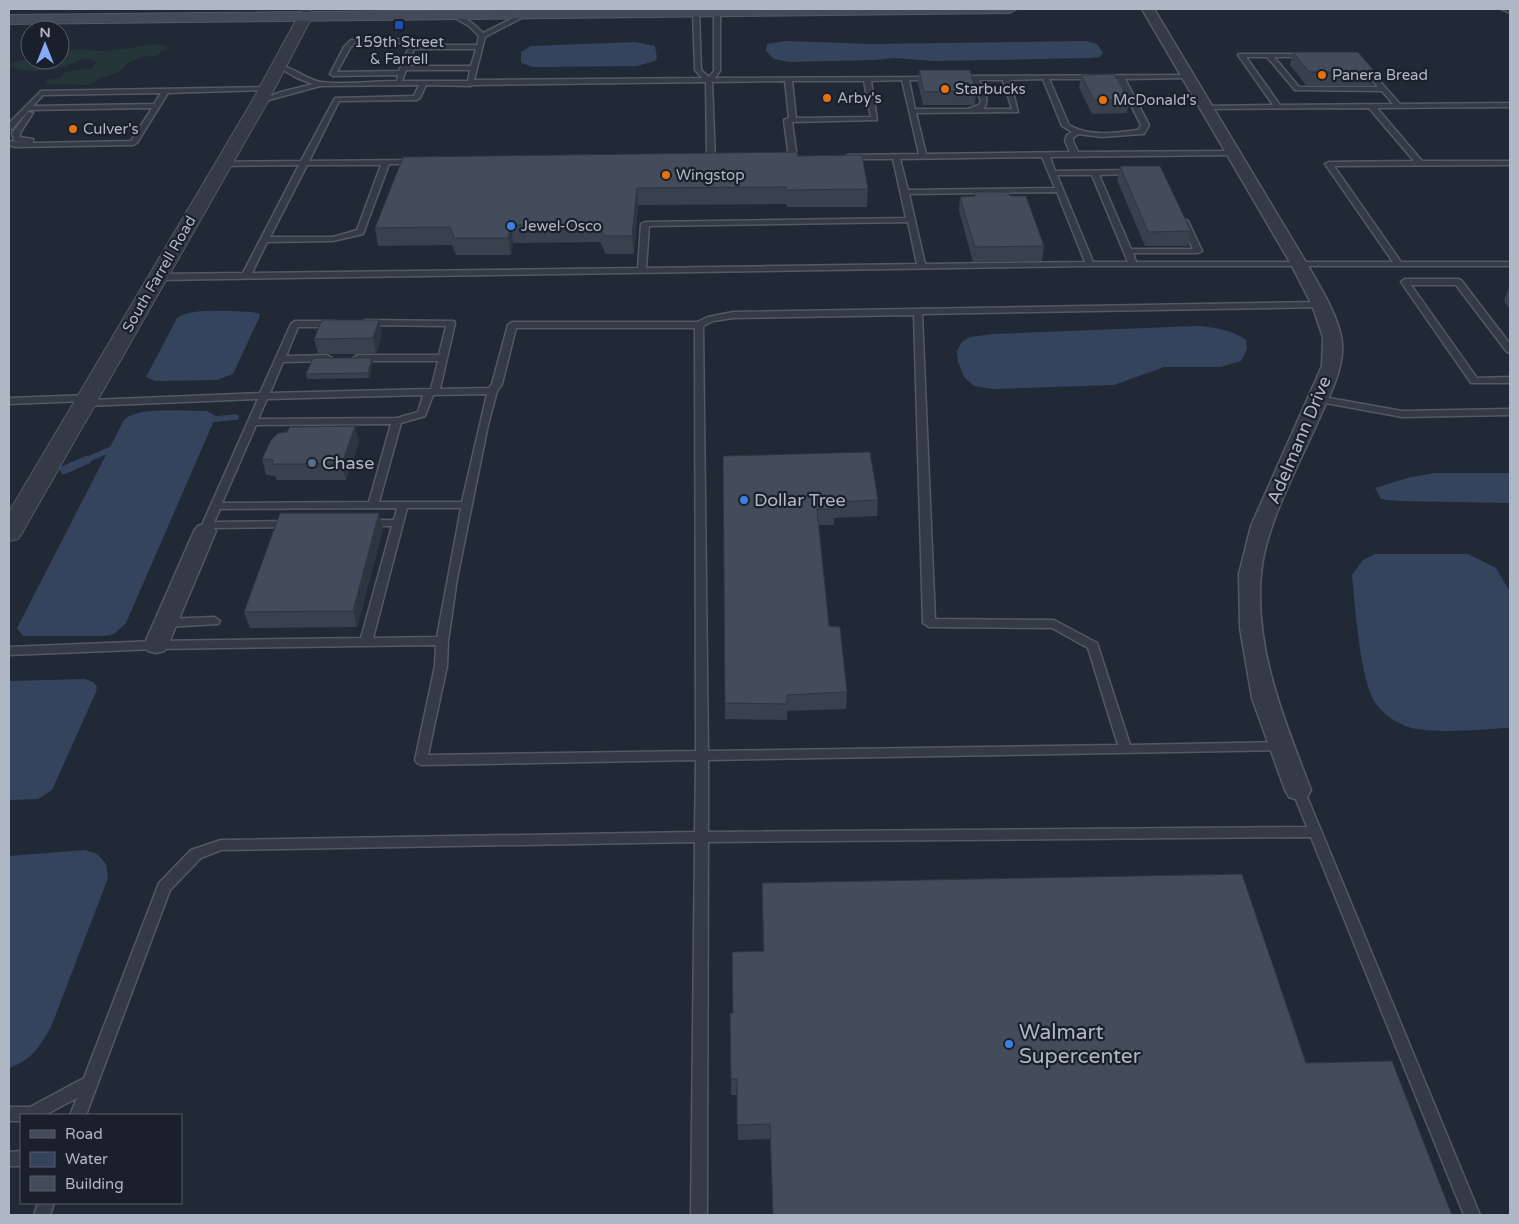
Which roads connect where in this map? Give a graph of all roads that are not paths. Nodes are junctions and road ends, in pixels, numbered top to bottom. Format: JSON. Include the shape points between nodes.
{"nodes":[{"id":1,"x":1010,"y":9,"type":"edge"},
{"id":2,"x":1148,"y":9,"type":"edge"},
{"id":3,"x":1504,"y":9,"type":"edge"},
{"id":4,"x":587,"y":11,"type":"edge"},
{"id":5,"x":636,"y":11,"type":"edge"},
{"id":6,"x":1510,"y":11,"type":"edge"},
{"id":7,"x":477,"y":12,"type":"edge"},
{"id":8,"x":696,"y":12,"type":"junction"},
{"id":9,"x":718,"y":12,"type":"junction"},
{"id":10,"x":307,"y":13,"type":"edge"},
{"id":11,"x":446,"y":13,"type":"edge"},
{"id":12,"x":525,"y":14,"type":"junction"},
{"id":13,"x":9,"y":20,"type":"edge"},
{"id":14,"x":482,"y":36,"type":"junction"},
{"id":15,"x":412,"y":47,"type":"junction"},
{"id":16,"x":480,"y":47,"type":"junction"},
{"id":17,"x":1269,"y":55,"type":"junction"},
{"id":18,"x":1316,"y":55,"type":"edge"},
{"id":19,"x":1360,"y":61,"type":"edge"},
{"id":20,"x":280,"y":66,"type":"junction"},
{"id":21,"x":474,"y":68,"type":"junction"},
{"id":22,"x":403,"y":70,"type":"junction"},
{"id":23,"x":1120,"y":76,"type":"junction"},
{"id":24,"x":1189,"y":76,"type":"junction"},
{"id":25,"x":1045,"y":77,"type":"junction"},
{"id":26,"x":945,"y":78,"type":"edge"},
{"id":27,"x":955,"y":78,"type":"edge"},
{"id":28,"x":975,"y":78,"type":"junction"},
{"id":29,"x":1006,"y":78,"type":"junction"},
{"id":30,"x":867,"y":79,"type":"junction"},
{"id":31,"x":905,"y":79,"type":"junction"},
{"id":32,"x":788,"y":80,"type":"junction"},
{"id":33,"x":709,"y":81,"type":"junction"},
{"id":34,"x":320,"y":84,"type":"junction"},
{"id":35,"x":397,"y":84,"type":"junction"},
{"id":36,"x":423,"y":84,"type":"junction"},
{"id":37,"x":470,"y":84,"type":"junction"},
{"id":38,"x":1383,"y":89,"type":"junction"},
{"id":39,"x":166,"y":91,"type":"junction"},
{"id":40,"x":263,"y":96,"type":"junction"},
{"id":41,"x":1510,"y":105,"type":"edge"},
{"id":42,"x":156,"y":106,"type":"junction"},
{"id":43,"x":1371,"y":106,"type":"junction"},
{"id":44,"x":1398,"y":106,"type":"junction"},
{"id":45,"x":1278,"y":107,"type":"junction"},
{"id":46,"x":31,"y":108,"type":"junction"},
{"id":47,"x":1207,"y":108,"type":"junction"},
{"id":48,"x":913,"y":111,"type":"junction"},
{"id":49,"x":960,"y":111,"type":"junction"},
{"id":50,"x":793,"y":120,"type":"junction"},
{"id":51,"x":9,"y":127,"type":"edge"},
{"id":52,"x":1077,"y":132,"type":"junction"},
{"id":53,"x":137,"y":137,"type":"junction"},
{"id":54,"x":9,"y":143,"type":"edge"},
{"id":55,"x":1233,"y":153,"type":"junction"},
{"id":56,"x":1045,"y":155,"type":"junction"},
{"id":57,"x":1075,"y":155,"type":"junction"},
{"id":58,"x":923,"y":156,"type":"junction"},
{"id":59,"x":896,"y":157,"type":"junction"},
{"id":60,"x":784,"y":158,"type":"edge"},
{"id":61,"x":835,"y":158,"type":"edge"},
{"id":62,"x":702,"y":159,"type":"edge"},
{"id":63,"x":711,"y":159,"type":"junction"},
{"id":64,"x":721,"y":159,"type":"edge"},
{"id":65,"x":386,"y":162,"type":"junction"},
{"id":66,"x":428,"y":162,"type":"edge"},
{"id":67,"x":303,"y":163,"type":"junction"},
{"id":68,"x":1510,"y":163,"type":"edge"},
{"id":69,"x":221,"y":164,"type":"junction"},
{"id":70,"x":1420,"y":164,"type":"junction"},
{"id":71,"x":1142,"y":172,"type":"edge"},
{"id":72,"x":1052,"y":173,"type":"junction"},
{"id":73,"x":1095,"y":173,"type":"junction"},
{"id":74,"x":1060,"y":190,"type":"junction"},
{"id":75,"x":904,"y":192,"type":"junction"},
{"id":76,"x":1181,"y":216,"type":"edge"},
{"id":77,"x":911,"y":220,"type":"junction"},
{"id":78,"x":264,"y":240,"type":"junction"},
{"id":79,"x":1128,"y":251,"type":"junction"},
{"id":80,"x":1090,"y":264,"type":"junction"},
{"id":81,"x":1133,"y":264,"type":"junction"},
{"id":82,"x":1299,"y":264,"type":"junction"},
{"id":83,"x":1399,"y":264,"type":"junction"},
{"id":84,"x":1450,"y":264,"type":"junction"},
{"id":85,"x":1510,"y":264,"type":"edge"},
{"id":86,"x":922,"y":267,"type":"junction"},
{"id":87,"x":642,"y":271,"type":"junction"},
{"id":88,"x":246,"y":276,"type":"junction"},
{"id":89,"x":158,"y":277,"type":"junction"},
{"id":90,"x":1458,"y":282,"type":"junction"},
{"id":91,"x":1321,"y":305,"type":"junction"},
{"id":92,"x":918,"y":312,"type":"junction"},
{"id":93,"x":699,"y":325,"type":"junction"},
{"id":94,"x":1510,"y":350,"type":"edge"},
{"id":95,"x":443,"y":358,"type":"junction"},
{"id":96,"x":279,"y":359,"type":"junction"},
{"id":97,"x":1510,"y":380,"type":"edge"},
{"id":98,"x":492,"y":391,"type":"junction"},
{"id":99,"x":432,"y":392,"type":"junction"},
{"id":100,"x":262,"y":397,"type":"junction"},
{"id":101,"x":1318,"y":398,"type":"junction"},
{"id":102,"x":9,"y":401,"type":"edge"},
{"id":103,"x":88,"y":401,"type":"junction"},
{"id":104,"x":1510,"y":412,"type":"edge"},
{"id":105,"x":398,"y":421,"type":"junction"},
{"id":106,"x":251,"y":422,"type":"junction"},
{"id":107,"x":403,"y":505,"type":"junction"},
{"id":108,"x":467,"y":505,"type":"junction"},
{"id":109,"x":216,"y":506,"type":"junction"},
{"id":110,"x":373,"y":506,"type":"junction"},
{"id":111,"x":361,"y":523,"type":"edge"},
{"id":112,"x":399,"y":523,"type":"junction"},
{"id":113,"x":305,"y":524,"type":"edge"},
{"id":114,"x":206,"y":528,"type":"junction"},
{"id":115,"x":9,"y":533,"type":"edge"},
{"id":116,"x":214,"y":621,"type":"dead end"},
{"id":117,"x":166,"y":623,"type":"junction"},
{"id":118,"x":442,"y":641,"type":"junction"},
{"id":119,"x":366,"y":642,"type":"junction"},
{"id":120,"x":156,"y":645,"type":"junction"},
{"id":121,"x":9,"y":651,"type":"edge"},
{"id":122,"x":1283,"y":747,"type":"junction"},
{"id":123,"x":1125,"y":749,"type":"junction"},
{"id":124,"x":702,"y":755,"type":"junction"},
{"id":125,"x":1298,"y":790,"type":"joint"},
{"id":126,"x":1315,"y":832,"type":"junction"},
{"id":127,"x":702,"y":837,"type":"junction"},
{"id":128,"x":91,"y":1082,"type":"junction"},
{"id":129,"x":9,"y":1114,"type":"edge"},
{"id":130,"x":78,"y":1114,"type":"edge"},
{"id":131,"x":699,"y":1215,"type":"edge"},
{"id":132,"x":1472,"y":1215,"type":"edge"}],
"edges":[{"from":1,"to":9,"type":"main road"},
{"from":2,"to":24,"type":"street","name":"Adelmann Drive"},
{"from":3,"to":6,"type":"lane"},
{"from":4,"to":5,"type":"main road"},
{"from":4,"to":12,"type":"main road"},
{"from":5,"to":8,"type":"main road"},
{"from":7,"to":11,"type":"main road"},
{"from":7,"to":12,"type":"main road"},
{"from":8,"to":9,"type":"main road"},
{"from":8,"to":33,"type":"lane","via":[[698,70]]},
{"from":9,"to":33,"type":"lane","via":[[718,71]]},
{"from":10,"to":11,"type":"main road"},
{"from":10,"to":13,"type":"main road"},
{"from":10,"to":20,"type":"street","name":"South Farrell Road"},
{"from":11,"to":14,"type":"lane","via":[[471,25]]},
{"from":12,"to":14,"type":"lane"},
{"from":14,"to":16,"type":"lane"},
{"from":15,"to":16,"type":"lane"},
{"from":15,"to":22,"type":"lane"},
{"from":15,"to":22,"type":"lane","via":[[406,41],[353,41],[333,74]]},
{"from":16,"to":21,"type":"lane"},
{"from":17,"to":18,"type":"lane"},
{"from":17,"to":38,"type":"lane","via":[[1297,89]]},
{"from":17,"to":45,"type":"lane","via":[[1241,55]]},
{"from":19,"to":38,"type":"lane"},
{"from":20,"to":34,"type":"lane"},
{"from":20,"to":40,"type":"street","name":"South Farrell Road"},
{"from":21,"to":22,"type":"lane"},
{"from":21,"to":37,"type":"lane"},
{"from":22,"to":35,"type":"lane"},
{"from":23,"to":24,"type":"lane"},
{"from":23,"to":25,"type":"lane"},
{"from":23,"to":52,"type":"lane","via":[[1145,125],[1144,129],[1124,134]]},
{"from":24,"to":47,"type":"street","name":"Adelmann Drive"},
{"from":25,"to":29,"type":"lane"},
{"from":25,"to":52,"type":"lane","via":[[1066,126]]},
{"from":26,"to":31,"type":"lane"},
{"from":27,"to":28,"type":"lane"},
{"from":28,"to":29,"type":"lane"},
{"from":28,"to":49,"type":"lane","via":[[984,101],[982,107]]},
{"from":29,"to":49,"type":"lane","via":[[1016,110]]},
{"from":30,"to":31,"type":"lane"},
{"from":30,"to":32,"type":"lane"},
{"from":30,"to":50,"type":"lane","via":[[874,119]]},
{"from":31,"to":48,"type":"lane"},
{"from":32,"to":33,"type":"lane"},
{"from":32,"to":50,"type":"lane"},
{"from":33,"to":37,"type":"lane"},
{"from":33,"to":63,"type":"lane"},
{"from":34,"to":35,"type":"lane"},
{"from":34,"to":40,"type":"lane"},
{"from":35,"to":36,"type":"lane"},
{"from":36,"to":37,"type":"lane"},
{"from":36,"to":67,"type":"lane","via":[[417,98],[337,99]]},
{"from":38,"to":44,"type":"lane"},
{"from":39,"to":40,"type":"lane"},
{"from":39,"to":42,"type":"lane"},
{"from":39,"to":46,"type":"lane","via":[[41,93]]},
{"from":40,"to":69,"type":"street","name":"South Farrell Road"},
{"from":41,"to":44,"type":"lane"},
{"from":42,"to":46,"type":"lane"},
{"from":42,"to":53,"type":"lane"},
{"from":43,"to":44,"type":"lane"},
{"from":43,"to":45,"type":"lane"},
{"from":43,"to":70,"type":"lane"},
{"from":45,"to":47,"type":"lane"},
{"from":46,"to":51,"type":"lane"},
{"from":46,"to":53,"type":"lane","via":[[16,133],[17,139]]},
{"from":47,"to":55,"type":"street","name":"Adelmann Drive"},
{"from":48,"to":49,"type":"lane"},
{"from":48,"to":58,"type":"lane"},
{"from":50,"to":60,"type":"lane","via":[[788,120],[797,158]]},
{"from":52,"to":57,"type":"lane","via":[[1069,140]]},
{"from":53,"to":54,"type":"lane","via":[[133,144]]},
{"from":55,"to":57,"type":"lane"},
{"from":55,"to":82,"type":"street","name":"Adelmann Drive"},
{"from":56,"to":57,"type":"lane"},
{"from":56,"to":58,"type":"lane"},
{"from":56,"to":72,"type":"lane"},
{"from":58,"to":59,"type":"lane"},
{"from":59,"to":61,"type":"lane"},
{"from":59,"to":75,"type":"lane"},
{"from":62,"to":63,"type":"lane"},
{"from":63,"to":64,"type":"lane"},
{"from":65,"to":66,"type":"lane"},
{"from":65,"to":67,"type":"lane"},
{"from":65,"to":78,"type":"lane","via":[[360,232],[333,239]]},
{"from":67,"to":69,"type":"lane"},
{"from":67,"to":78,"type":"lane"},
{"from":68,"to":70,"type":"lane"},
{"from":69,"to":89,"type":"street","name":"South Farrell Road"},
{"from":70,"to":83,"type":"lane","via":[[1329,164]]},
{"from":71,"to":73,"type":"lane"},
{"from":72,"to":73,"type":"lane"},
{"from":72,"to":74,"type":"lane"},
{"from":73,"to":79,"type":"lane"},
{"from":74,"to":75,"type":"lane"},
{"from":74,"to":80,"type":"lane"},
{"from":75,"to":77,"type":"lane"},
{"from":76,"to":79,"type":"lane","via":[[1198,251]]},
{"from":77,"to":86,"type":"lane"},
{"from":77,"to":87,"type":"lane","via":[[645,224]]},
{"from":78,"to":88,"type":"lane"},
{"from":79,"to":81,"type":"lane"},
{"from":80,"to":81,"type":"lane"},
{"from":80,"to":86,"type":"lane"},
{"from":81,"to":82,"type":"lane"},
{"from":82,"to":83,"type":"lane"},
{"from":82,"to":91,"type":"street","name":"Adelmann Drive"},
{"from":83,"to":84,"type":"lane"},
{"from":84,"to":85,"type":"lane"},
{"from":84,"to":90,"type":"lane"},
{"from":86,"to":87,"type":"lane"},
{"from":87,"to":88,"type":"lane"},
{"from":88,"to":89,"type":"lane"},
{"from":89,"to":103,"type":"street","name":"South Farrell Road"},
{"from":90,"to":94,"type":"lane"},
{"from":90,"to":97,"type":"lane","via":[[1405,282],[1474,381]]},
{"from":91,"to":92,"type":"lane"},
{"from":91,"to":101,"type":"street","name":"Adelmann Drive","via":[[1332,337],[1330,366]]},
{"from":92,"to":93,"type":"lane","via":[[733,314],[711,318]]},
{"from":92,"to":123,"type":"lane","via":[[929,622],[1054,624],[1093,646]]},
{"from":93,"to":98,"type":"lane","via":[[512,325],[498,384]]},
{"from":93,"to":124,"type":"lane"},
{"from":95,"to":96,"type":"lane"},
{"from":95,"to":96,"type":"lane","via":[[451,323],[295,324]]},
{"from":95,"to":99,"type":"lane"},
{"from":96,"to":100,"type":"lane"},
{"from":98,"to":99,"type":"lane"},
{"from":98,"to":108,"type":"lane"},
{"from":99,"to":100,"type":"lane"},
{"from":99,"to":105,"type":"lane","via":[[422,414]]},
{"from":100,"to":103,"type":"lane"},
{"from":100,"to":106,"type":"lane"},
{"from":101,"to":104,"type":"lane","via":[[1402,414]]},
{"from":101,"to":122,"type":"street","name":"Adelmann Drive","via":[[1262,526],[1250,574],[1251,628],[1264,698]]},
{"from":102,"to":103,"type":"lane"},
{"from":103,"to":115,"type":"street","name":"South Farrell Road"},
{"from":105,"to":106,"type":"lane"},
{"from":105,"to":110,"type":"lane"},
{"from":106,"to":109,"type":"lane"},
{"from":107,"to":108,"type":"lane"},
{"from":107,"to":110,"type":"lane"},
{"from":107,"to":112,"type":"lane"},
{"from":108,"to":118,"type":"lane"},
{"from":109,"to":110,"type":"lane"},
{"from":109,"to":114,"type":"lane"},
{"from":111,"to":112,"type":"lane"},
{"from":112,"to":119,"type":"lane"},
{"from":113,"to":114,"type":"lane"},
{"from":114,"to":117,"type":"street"},
{"from":116,"to":117,"type":"lane"},
{"from":117,"to":120,"type":"street"},
{"from":118,"to":119,"type":"lane"},
{"from":118,"to":124,"type":"lane","via":[[441,666],[421,760]]},
{"from":119,"to":120,"type":"lane"},
{"from":120,"to":121,"type":"lane"},
{"from":122,"to":123,"type":"lane"},
{"from":122,"to":125,"type":"street","name":"Adelmann Drive"},
{"from":123,"to":124,"type":"lane"},
{"from":124,"to":127,"type":"lane"},
{"from":125,"to":126,"type":"lane"},
{"from":126,"to":127,"type":"lane"},
{"from":126,"to":132,"type":"lane"},
{"from":127,"to":128,"type":"lane","via":[[221,845],[196,854],[164,887]]},
{"from":127,"to":131,"type":"lane"},
{"from":128,"to":129,"type":"lane","via":[[32,1114]]},
{"from":128,"to":130,"type":"lane"}]}
